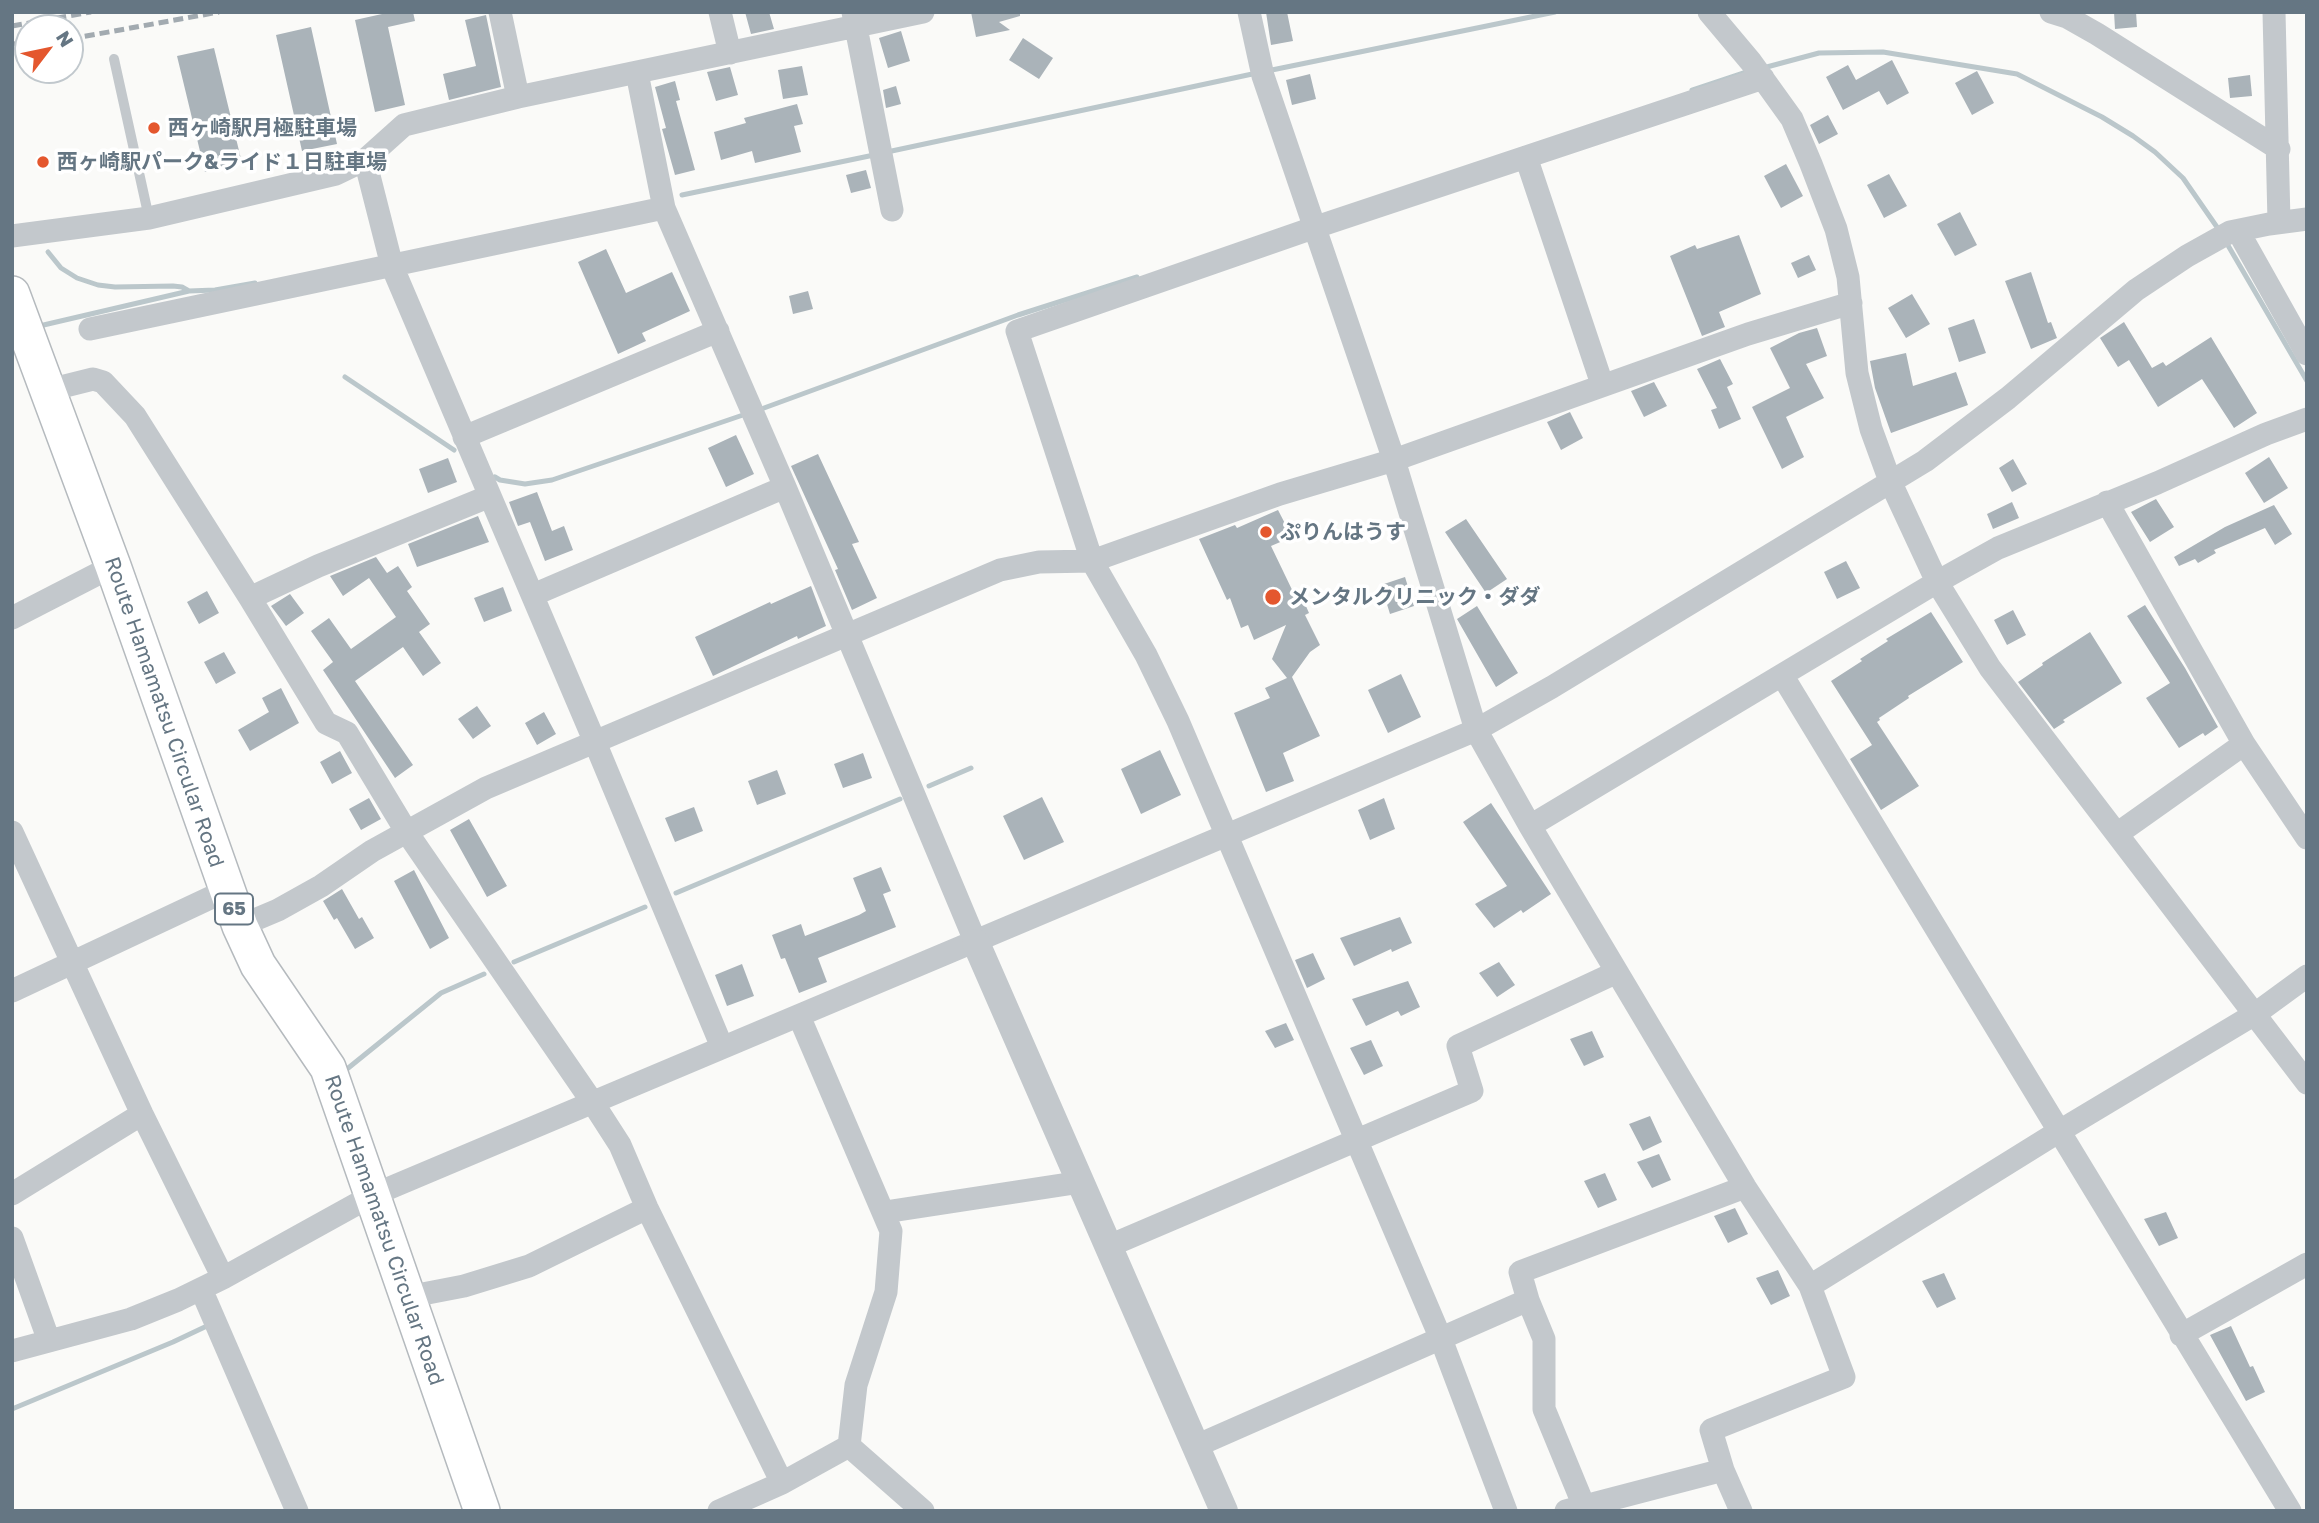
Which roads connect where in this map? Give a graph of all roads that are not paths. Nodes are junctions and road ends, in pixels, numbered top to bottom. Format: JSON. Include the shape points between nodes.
{"nodes":[{"id":1,"x":500,"y":12,"type":"edge"},
{"id":2,"x":720,"y":12,"type":"edge"},
{"id":3,"x":923,"y":12,"type":"edge"},
{"id":4,"x":1249,"y":12,"type":"edge"},
{"id":5,"x":1709,"y":12,"type":"edge"},
{"id":6,"x":2051,"y":12,"type":"edge"},
{"id":7,"x":2274,"y":12,"type":"edge"},
{"id":8,"x":854,"y":20,"type":"edge"},
{"id":9,"x":730,"y":53,"type":"junction"},
{"id":10,"x":114,"y":59,"type":"dead end"},
{"id":11,"x":1757,"y":70,"type":"junction"},
{"id":12,"x":637,"y":73,"type":"junction"},
{"id":13,"x":518,"y":97,"type":"junction"},
{"id":14,"x":2279,"y":149,"type":"junction"},
{"id":15,"x":1526,"y":157,"type":"junction"},
{"id":16,"x":365,"y":160,"type":"junction"},
{"id":17,"x":664,"y":208,"type":"junction"},
{"id":18,"x":892,"y":210,"type":"dead end"},
{"id":19,"x":149,"y":218,"type":"junction"},
{"id":20,"x":2307,"y":219,"type":"edge"},
{"id":21,"x":2279,"y":222,"type":"junction"},
{"id":22,"x":1316,"y":226,"type":"junction"},
{"id":23,"x":2228,"y":234,"type":"junction"},
{"id":24,"x":12,"y":236,"type":"edge"},
{"id":25,"x":392,"y":266,"type":"junction"},
{"id":26,"x":12,"y":294,"type":"edge"},
{"id":27,"x":1852,"y":303,"type":"junction"},
{"id":28,"x":90,"y":329,"type":"dead end"},
{"id":29,"x":718,"y":331,"type":"junction"},
{"id":30,"x":2307,"y":354,"type":"edge"},
{"id":31,"x":1602,"y":384,"type":"junction"},
{"id":32,"x":49,"y":390,"type":"junction"},
{"id":33,"x":2307,"y":418,"type":"edge"},
{"id":34,"x":464,"y":437,"type":"junction"},
{"id":35,"x":1394,"y":460,"type":"junction"},
{"id":36,"x":1890,"y":481,"type":"junction"},
{"id":37,"x":785,"y":487,"type":"junction"},
{"id":38,"x":490,"y":496,"type":"junction"},
{"id":39,"x":2107,"y":502,"type":"junction"},
{"id":40,"x":1092,"y":561,"type":"junction"},
{"id":41,"x":113,"y":566,"type":"junction"},
{"id":42,"x":1937,"y":582,"type":"junction"},
{"id":43,"x":533,"y":595,"type":"junction"},
{"id":44,"x":250,"y":598,"type":"junction"},
{"id":45,"x":12,"y":618,"type":"edge"},
{"id":46,"x":846,"y":634,"type":"junction"},
{"id":47,"x":1782,"y":675,"type":"junction"},
{"id":48,"x":1476,"y":730,"type":"junction"},
{"id":49,"x":594,"y":740,"type":"junction"},
{"id":50,"x":2244,"y":744,"type":"junction"},
{"id":51,"x":1530,"y":826,"type":"junction"},
{"id":52,"x":2304,"y":827,"type":"edge"},
{"id":53,"x":406,"y":831,"type":"junction"},
{"id":54,"x":12,"y":832,"type":"edge"},
{"id":55,"x":1225,"y":834,"type":"junction"},
{"id":56,"x":2117,"y":834,"type":"junction"},
{"id":57,"x":227,"y":890,"type":"junction"},
{"id":58,"x":240,"y":926,"type":"junction"},
{"id":59,"x":976,"y":943,"type":"junction"},
{"id":60,"x":73,"y":962,"type":"junction"},
{"id":61,"x":1617,"y":972,"type":"junction"},
{"id":62,"x":2307,"y":975,"type":"edge"},
{"id":63,"x":12,"y":991,"type":"edge"},
{"id":64,"x":2255,"y":1014,"type":"junction"},
{"id":65,"x":799,"y":1016,"type":"junction"},
{"id":66,"x":722,"y":1047,"type":"junction"},
{"id":67,"x":2307,"y":1083,"type":"edge"},
{"id":68,"x":593,"y":1103,"type":"junction"},
{"id":69,"x":142,"y":1114,"type":"junction"},
{"id":70,"x":2058,"y":1132,"type":"junction"},
{"id":71,"x":1355,"y":1139,"type":"junction"},
{"id":72,"x":1081,"y":1182,"type":"junction"},
{"id":73,"x":1745,"y":1186,"type":"junction"},
{"id":74,"x":12,"y":1194,"type":"edge"},
{"id":75,"x":373,"y":1195,"type":"junction"},
{"id":76,"x":648,"y":1208,"type":"junction"},
{"id":77,"x":885,"y":1212,"type":"junction"},
{"id":78,"x":12,"y":1238,"type":"edge"},
{"id":79,"x":1109,"y":1246,"type":"junction"},
{"id":80,"x":2307,"y":1264,"type":"edge"},
{"id":81,"x":223,"y":1278,"type":"junction"},
{"id":82,"x":1810,"y":1286,"type":"junction"},
{"id":83,"x":201,"y":1289,"type":"junction"},
{"id":84,"x":407,"y":1297,"type":"junction"},
{"id":85,"x":1528,"y":1300,"type":"junction"},
{"id":86,"x":2181,"y":1335,"type":"junction"},
{"id":87,"x":1441,"y":1339,"type":"junction"},
{"id":88,"x":49,"y":1341,"type":"junction"},
{"id":89,"x":12,"y":1351,"type":"edge"},
{"id":90,"x":849,"y":1446,"type":"junction"},
{"id":91,"x":1196,"y":1446,"type":"junction"},
{"id":92,"x":1723,"y":1470,"type":"junction"},
{"id":93,"x":782,"y":1483,"type":"junction"},
{"id":94,"x":1579,"y":1509,"type":"edge"},
{"id":95,"x":297,"y":1511,"type":"edge"},
{"id":96,"x":482,"y":1511,"type":"edge"},
{"id":97,"x":719,"y":1511,"type":"edge"},
{"id":98,"x":923,"y":1511,"type":"edge"},
{"id":99,"x":1224,"y":1511,"type":"edge"},
{"id":100,"x":1506,"y":1511,"type":"edge"},
{"id":101,"x":1741,"y":1511,"type":"edge"},
{"id":102,"x":2290,"y":1511,"type":"edge"}],
"edges":[{"from":1,"to":13,"type":"street"},
{"from":2,"to":9,"type":"street"},
{"from":3,"to":8,"type":"street"},
{"from":4,"to":22,"type":"street","via":[[1261,70]]},
{"from":5,"to":11,"type":"street"},
{"from":6,"to":14,"type":"street","via":[[2097,34]]},
{"from":7,"to":14,"type":"street"},
{"from":8,"to":9,"type":"street"},
{"from":8,"to":18,"type":"street"},
{"from":9,"to":12,"type":"street"},
{"from":10,"to":19,"type":"lane"},
{"from":11,"to":15,"type":"street"},
{"from":11,"to":27,"type":"street","via":[[1792,119],[1811,164],[1836,229]]},
{"from":12,"to":13,"type":"street"},
{"from":12,"to":17,"type":"street"},
{"from":13,"to":16,"type":"street","via":[[404,125]]},
{"from":14,"to":21,"type":"street"},
{"from":15,"to":22,"type":"street"},
{"from":15,"to":31,"type":"street"},
{"from":16,"to":19,"type":"street","via":[[336,174]]},
{"from":16,"to":25,"type":"street"},
{"from":17,"to":25,"type":"street"},
{"from":17,"to":29,"type":"street"},
{"from":19,"to":24,"type":"street"},
{"from":20,"to":21,"type":"street"},
{"from":21,"to":23,"type":"street"},
{"from":22,"to":35,"type":"street"},
{"from":22,"to":40,"type":"street","via":[[1017,331]]},
{"from":23,"to":30,"type":"street"},
{"from":23,"to":36,"type":"street","via":[[2136,290],[1997,407]]},
{"from":25,"to":28,"type":"street"},
{"from":25,"to":34,"type":"street"},
{"from":26,"to":32,"type":"main road","name":"Route Hamamatsu Circular Road","number":"65"},
{"from":27,"to":31,"type":"street"},
{"from":27,"to":36,"type":"street","via":[[1857,373]]},
{"from":29,"to":34,"type":"street"},
{"from":29,"to":37,"type":"street"},
{"from":31,"to":35,"type":"street"},
{"from":32,"to":41,"type":"main road","name":"Route Hamamatsu Circular Road","number":"65"},
{"from":32,"to":44,"type":"street","via":[[93,379],[103,382],[135,416]]},
{"from":33,"to":39,"type":"street"},
{"from":34,"to":38,"type":"street"},
{"from":35,"to":40,"type":"street","via":[[1280,494]]},
{"from":35,"to":48,"type":"street"},
{"from":36,"to":42,"type":"street"},
{"from":36,"to":48,"type":"street"},
{"from":37,"to":43,"type":"street"},
{"from":37,"to":46,"type":"street"},
{"from":38,"to":43,"type":"street"},
{"from":38,"to":44,"type":"street"},
{"from":39,"to":42,"type":"street","via":[[1998,548]]},
{"from":39,"to":50,"type":"street"},
{"from":40,"to":46,"type":"street","via":[[1039,562],[1000,570]]},
{"from":40,"to":55,"type":"street","via":[[1146,655]]},
{"from":41,"to":45,"type":"street"},
{"from":41,"to":57,"type":"main road","name":"Route Hamamatsu Circular Road","number":"65"},
{"from":42,"to":47,"type":"street"},
{"from":42,"to":56,"type":"street","via":[[1990,668]]},
{"from":43,"to":49,"type":"street"},
{"from":44,"to":53,"type":"street","via":[[326,723],[346,733]]},
{"from":46,"to":49,"type":"street"},
{"from":46,"to":59,"type":"street"},
{"from":47,"to":51,"type":"street"},
{"from":47,"to":70,"type":"street"},
{"from":48,"to":51,"type":"street"},
{"from":48,"to":55,"type":"street"},
{"from":49,"to":53,"type":"street","via":[[486,788]]},
{"from":49,"to":66,"type":"street"},
{"from":50,"to":52,"type":"street"},
{"from":50,"to":56,"type":"street"},
{"from":51,"to":61,"type":"street"},
{"from":53,"to":58,"type":"street","via":[[321,886]]},
{"from":53,"to":68,"type":"street"},
{"from":54,"to":60,"type":"street"},
{"from":55,"to":59,"type":"street"},
{"from":55,"to":71,"type":"street"},
{"from":56,"to":64,"type":"street"},
{"from":57,"to":58,"type":"main road","name":"Route Hamamatsu Circular Road","number":"65"},
{"from":57,"to":60,"type":"street"},
{"from":58,"to":75,"type":"main road","name":"Route Hamamatsu Circular Road","number":"65","via":[[258,965],[324,1059]]},
{"from":59,"to":65,"type":"street"},
{"from":59,"to":72,"type":"street"},
{"from":60,"to":63,"type":"street"},
{"from":60,"to":69,"type":"street"},
{"from":61,"to":71,"type":"street","via":[[1458,1046],[1472,1091]]},
{"from":61,"to":73,"type":"street"},
{"from":62,"to":64,"type":"street"},
{"from":64,"to":67,"type":"street"},
{"from":64,"to":70,"type":"street"},
{"from":65,"to":66,"type":"street"},
{"from":65,"to":77,"type":"street"},
{"from":66,"to":68,"type":"street"},
{"from":68,"to":75,"type":"street"},
{"from":68,"to":76,"type":"street","via":[[620,1145]]},
{"from":69,"to":74,"type":"street"},
{"from":69,"to":81,"type":"street"},
{"from":70,"to":82,"type":"street"},
{"from":70,"to":86,"type":"street"},
{"from":71,"to":79,"type":"street"},
{"from":71,"to":87,"type":"street"},
{"from":72,"to":77,"type":"street"},
{"from":72,"to":79,"type":"street"},
{"from":73,"to":82,"type":"street"},
{"from":73,"to":85,"type":"street","via":[[1520,1272]]},
{"from":75,"to":81,"type":"street"},
{"from":75,"to":84,"type":"main road","name":"Route Hamamatsu Circular Road","number":"65"},
{"from":76,"to":84,"type":"street","via":[[528,1266]]},
{"from":76,"to":93,"type":"street"},
{"from":77,"to":90,"type":"street","via":[[891,1231],[886,1292],[856,1385]]},
{"from":78,"to":88,"type":"street"},
{"from":79,"to":91,"type":"street"},
{"from":80,"to":86,"type":"street"},
{"from":81,"to":83,"type":"street"},
{"from":82,"to":92,"type":"street","via":[[1844,1377],[1711,1430]]},
{"from":83,"to":88,"type":"street","via":[[131,1319]]},
{"from":83,"to":95,"type":"street"},
{"from":84,"to":96,"type":"main road","name":"Route Hamamatsu Circular Road","number":"65"},
{"from":85,"to":87,"type":"street"},
{"from":85,"to":94,"type":"street","via":[[1544,1339],[1544,1409]]},
{"from":86,"to":102,"type":"street"},
{"from":87,"to":91,"type":"street"},
{"from":87,"to":100,"type":"street"},
{"from":88,"to":89,"type":"street"},
{"from":90,"to":93,"type":"street"},
{"from":90,"to":98,"type":"street"},
{"from":91,"to":99,"type":"street"},
{"from":92,"to":94,"type":"street"},
{"from":92,"to":101,"type":"street"},
{"from":93,"to":97,"type":"street"}]}
